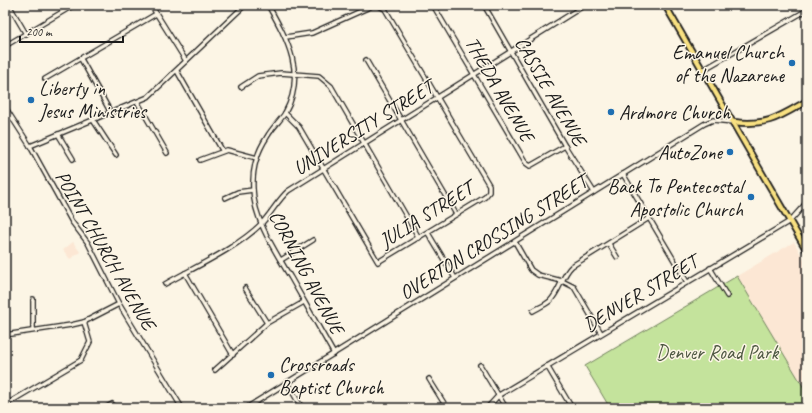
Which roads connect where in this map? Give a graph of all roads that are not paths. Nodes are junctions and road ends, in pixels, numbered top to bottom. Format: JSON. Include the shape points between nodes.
{"nodes":[{"id":1,"x":9,"y":5,"type":"edge"},
{"id":2,"x":74,"y":5,"type":"edge"},
{"id":3,"x":151,"y":5,"type":"edge"},
{"id":4,"x":245,"y":5,"type":"edge"},
{"id":5,"x":268,"y":5,"type":"edge"},
{"id":6,"x":433,"y":5,"type":"edge"},
{"id":7,"x":484,"y":5,"type":"edge"},
{"id":8,"x":586,"y":5,"type":"edge"},
{"id":9,"x":665,"y":5,"type":"edge"},
{"id":10,"x":807,"y":10,"type":"edge"},
{"id":11,"x":156,"y":14,"type":"junction"},
{"id":12,"x":26,"y":34,"type":"junction"},
{"id":13,"x":286,"y":37,"type":"junction"},
{"id":14,"x":5,"y":46,"type":"edge"},
{"id":15,"x":511,"y":52,"type":"junction"},
{"id":16,"x":81,"y":59,"type":"junction"},
{"id":17,"x":366,"y":60,"type":"dead end"},
{"id":18,"x":186,"y":61,"type":"junction"},
{"id":19,"x":703,"y":70,"type":"junction"},
{"id":20,"x":177,"y":71,"type":"junction"},
{"id":21,"x":295,"y":75,"type":"junction"},
{"id":22,"x":475,"y":75,"type":"junction"},
{"id":23,"x":45,"y":79,"type":"dead end"},
{"id":24,"x":241,"y":87,"type":"dead end"},
{"id":25,"x":437,"y":97,"type":"junction"},
{"id":26,"x":807,"y":101,"type":"edge"},
{"id":27,"x":138,"y":103,"type":"junction"},
{"id":28,"x":5,"y":107,"type":"edge"},
{"id":29,"x":111,"y":113,"type":"junction"},
{"id":30,"x":285,"y":113,"type":"junction"},
{"id":31,"x":93,"y":120,"type":"junction"},
{"id":32,"x":402,"y":120,"type":"junction"},
{"id":33,"x":734,"y":122,"type":"junction"},
{"id":34,"x":58,"y":134,"type":"junction"},
{"id":35,"x":365,"y":144,"type":"junction"},
{"id":36,"x":30,"y":146,"type":"junction"},
{"id":37,"x":565,"y":146,"type":"junction"},
{"id":38,"x":222,"y":150,"type":"junction"},
{"id":39,"x":167,"y":153,"type":"dead end"},
{"id":40,"x":116,"y":155,"type":"dead end"},
{"id":41,"x":257,"y":158,"type":"junction"},
{"id":42,"x":73,"y":159,"type":"dead end"},
{"id":43,"x":200,"y":160,"type":"dead end"},
{"id":44,"x":324,"y":169,"type":"junction"},
{"id":45,"x":623,"y":174,"type":"junction"},
{"id":46,"x":253,"y":190,"type":"junction"},
{"id":47,"x":594,"y":192,"type":"junction"},
{"id":48,"x":225,"y":198,"type":"dead end"},
{"id":49,"x":807,"y":202,"type":"edge"},
{"id":50,"x":456,"y":214,"type":"junction"},
{"id":51,"x":648,"y":218,"type":"junction"},
{"id":52,"x":790,"y":221,"type":"junction"},
{"id":53,"x":262,"y":224,"type":"junction"},
{"id":54,"x":428,"y":233,"type":"junction"},
{"id":55,"x":419,"y":238,"type":"junction"},
{"id":56,"x":313,"y":240,"type":"dead end"},
{"id":57,"x":515,"y":242,"type":"junction"},
{"id":58,"x":609,"y":244,"type":"junction"},
{"id":59,"x":807,"y":251,"type":"edge"},
{"id":60,"x":617,"y":257,"type":"dead end"},
{"id":61,"x":281,"y":260,"type":"junction"},
{"id":62,"x":710,"y":268,"type":"junction"},
{"id":63,"x":185,"y":273,"type":"junction"},
{"id":64,"x":455,"y":278,"type":"junction"},
{"id":65,"x":562,"y":281,"type":"junction"},
{"id":66,"x":687,"y":282,"type":"junction"},
{"id":67,"x":165,"y":284,"type":"dead end"},
{"id":68,"x":245,"y":288,"type":"dead end"},
{"id":69,"x":727,"y":296,"type":"dead end"},
{"id":70,"x":33,"y":299,"type":"dead end"},
{"id":71,"x":304,"y":302,"type":"junction"},
{"id":72,"x":119,"y":304,"type":"junction"},
{"id":73,"x":533,"y":311,"type":"dead end"},
{"id":74,"x":84,"y":322,"type":"junction"},
{"id":75,"x":267,"y":323,"type":"junction"},
{"id":76,"x":33,"y":330,"type":"junction"},
{"id":77,"x":601,"y":333,"type":"junction"},
{"id":78,"x":5,"y":335,"type":"edge"},
{"id":79,"x":334,"y":354,"type":"junction"},
{"id":80,"x":233,"y":355,"type":"junction"},
{"id":81,"x":480,"y":365,"type":"dead end"},
{"id":82,"x":547,"y":366,"type":"junction"},
{"id":83,"x":215,"y":370,"type":"dead end"},
{"id":84,"x":429,"y":379,"type":"dead end"},
{"id":85,"x":287,"y":383,"type":"junction"},
{"id":86,"x":499,"y":395,"type":"junction"},
{"id":87,"x":5,"y":405,"type":"edge"},
{"id":88,"x":105,"y":408,"type":"edge"},
{"id":89,"x":114,"y":408,"type":"edge"},
{"id":90,"x":182,"y":408,"type":"edge"},
{"id":91,"x":246,"y":408,"type":"edge"},
{"id":92,"x":302,"y":408,"type":"edge"},
{"id":93,"x":447,"y":408,"type":"edge"},
{"id":94,"x":487,"y":408,"type":"edge"},
{"id":95,"x":506,"y":408,"type":"edge"},
{"id":96,"x":572,"y":408,"type":"edge"}],
"edges":[{"from":1,"to":12,"type":"street"},
{"from":2,"to":12,"type":"street"},
{"from":3,"to":11,"type":"street"},
{"from":4,"to":18,"type":"street"},
{"from":5,"to":13,"type":"street","name":"CORNING AVENUE"},
{"from":6,"to":22,"type":"street","name":"THEDA AVENUE"},
{"from":7,"to":15,"type":"street","name":"CASSIE AVENUE"},
{"from":8,"to":15,"type":"street","name":"UNIVERSITY STREET"},
{"from":9,"to":19,"type":"main road"},
{"from":10,"to":19,"type":"street"},
{"from":11,"to":16,"type":"street"},
{"from":11,"to":18,"type":"street"},
{"from":12,"to":14,"type":"street"},
{"from":13,"to":21,"type":"street","name":"CORNING AVENUE","via":[[294,62]]},
{"from":13,"to":25,"type":"street","via":[[312,32],[372,6],[380,6]]},
{"from":15,"to":22,"type":"street","name":"UNIVERSITY STREET"},
{"from":15,"to":37,"type":"street","name":"CASSIE AVENUE"},
{"from":16,"to":23,"type":"street"},
{"from":16,"to":29,"type":"street"},
{"from":17,"to":32,"type":"street"},
{"from":18,"to":20,"type":"street"},
{"from":19,"to":33,"type":"main road"},
{"from":20,"to":27,"type":"street"},
{"from":20,"to":38,"type":"street"},
{"from":21,"to":24,"type":"street","via":[[281,73],[258,76]]},
{"from":21,"to":30,"type":"street","name":"CORNING AVENUE","via":[[291,100]]},
{"from":21,"to":35,"type":"street","via":[[319,76],[331,86]]},
{"from":22,"to":25,"type":"street","name":"UNIVERSITY STREET"},
{"from":22,"to":37,"type":"street","name":"THEDA AVENUE","via":[[530,166]]},
{"from":25,"to":32,"type":"street","name":"UNIVERSITY STREET"},
{"from":25,"to":50,"type":"street","name":"JULIA STREET","via":[[489,185],[489,192],[484,197]]},
{"from":26,"to":33,"type":"main road","name":"OVERTON CROSSING STREET","via":[[766,122]]},
{"from":27,"to":29,"type":"street"},
{"from":27,"to":39,"type":"street"},
{"from":28,"to":36,"type":"street","name":"POINT CHURCH AVENUE"},
{"from":29,"to":31,"type":"street"},
{"from":30,"to":41,"type":"street","name":"CORNING AVENUE","via":[[266,138]]},
{"from":30,"to":44,"type":"street","via":[[299,127]]},
{"from":31,"to":34,"type":"street"},
{"from":31,"to":40,"type":"street"},
{"from":32,"to":35,"type":"street","name":"UNIVERSITY STREET"},
{"from":32,"to":50,"type":"street"},
{"from":33,"to":45,"type":"street","name":"OVERTON CROSSING STREET","via":[[707,122]]},
{"from":33,"to":52,"type":"main road"},
{"from":34,"to":36,"type":"street"},
{"from":34,"to":42,"type":"street"},
{"from":35,"to":44,"type":"street","name":"UNIVERSITY STREET"},
{"from":35,"to":55,"type":"street"},
{"from":36,"to":72,"type":"street","name":"POINT CHURCH AVENUE","via":[[72,222],[88,243]]},
{"from":37,"to":47,"type":"street","name":"CASSIE AVENUE"},
{"from":38,"to":41,"type":"street","via":[[237,151]]},
{"from":38,"to":43,"type":"street"},
{"from":41,"to":46,"type":"street","name":"CORNING AVENUE"},
{"from":44,"to":53,"type":"street","name":"UNIVERSITY STREET","via":[[288,191],[278,200]]},
{"from":44,"to":55,"type":"street","name":"JULIA STREET","via":[[378,262]]},
{"from":45,"to":47,"type":"street","name":"OVERTON CROSSING STREET"},
{"from":45,"to":51,"type":"street"},
{"from":46,"to":48,"type":"street","via":[[238,192]]},
{"from":46,"to":53,"type":"street","name":"CORNING AVENUE"},
{"from":47,"to":57,"type":"street","name":"OVERTON CROSSING STREET"},
{"from":49,"to":52,"type":"street","name":"DENVER STREET"},
{"from":50,"to":54,"type":"street","name":"JULIA STREET"},
{"from":51,"to":58,"type":"street"},
{"from":51,"to":66,"type":"street"},
{"from":52,"to":59,"type":"main road"},
{"from":52,"to":62,"type":"street","name":"DENVER STREET"},
{"from":53,"to":61,"type":"street","name":"CORNING AVENUE"},
{"from":53,"to":63,"type":"street","name":"UNIVERSITY STREET","via":[[240,241]]},
{"from":54,"to":55,"type":"street","name":"JULIA STREET"},
{"from":54,"to":64,"type":"street"},
{"from":56,"to":61,"type":"street"},
{"from":57,"to":64,"type":"street","name":"OVERTON CROSSING STREET"},
{"from":57,"to":65,"type":"street","via":[[531,270],[538,275]]},
{"from":58,"to":60,"type":"street"},
{"from":58,"to":65,"type":"street","via":[[572,266],[565,272]]},
{"from":61,"to":71,"type":"street","name":"CORNING AVENUE"},
{"from":62,"to":66,"type":"street","name":"DENVER STREET"},
{"from":62,"to":69,"type":"street"},
{"from":63,"to":67,"type":"street","name":"UNIVERSITY STREET"},
{"from":63,"to":80,"type":"street"},
{"from":64,"to":79,"type":"street","name":"OVERTON CROSSING STREET"},
{"from":65,"to":73,"type":"street","via":[[550,300]]},
{"from":65,"to":77,"type":"street","via":[[574,287]]},
{"from":66,"to":77,"type":"street","name":"DENVER STREET"},
{"from":68,"to":75,"type":"street"},
{"from":70,"to":76,"type":"street"},
{"from":71,"to":75,"type":"street"},
{"from":71,"to":79,"type":"street","name":"CORNING AVENUE"},
{"from":72,"to":74,"type":"street"},
{"from":72,"to":90,"type":"street","name":"POINT CHURCH AVENUE"},
{"from":74,"to":76,"type":"street"},
{"from":74,"to":87,"type":"street","via":[[90,342],[81,360]]},
{"from":75,"to":80,"type":"street"},
{"from":76,"to":78,"type":"street"},
{"from":77,"to":82,"type":"street","name":"DENVER STREET"},
{"from":79,"to":85,"type":"street","name":"OVERTON CROSSING STREET"},
{"from":80,"to":83,"type":"street"},
{"from":81,"to":86,"type":"street"},
{"from":82,"to":86,"type":"street","name":"DENVER STREET"},
{"from":82,"to":96,"type":"street"},
{"from":84,"to":93,"type":"street"},
{"from":85,"to":91,"type":"street","name":"OVERTON CROSSING STREET"},
{"from":85,"to":92,"type":"street"},
{"from":86,"to":94,"type":"street","name":"DENVER STREET"},
{"from":86,"to":95,"type":"street"},
{"from":88,"to":89,"type":"street","via":[[112,404]]}]}
